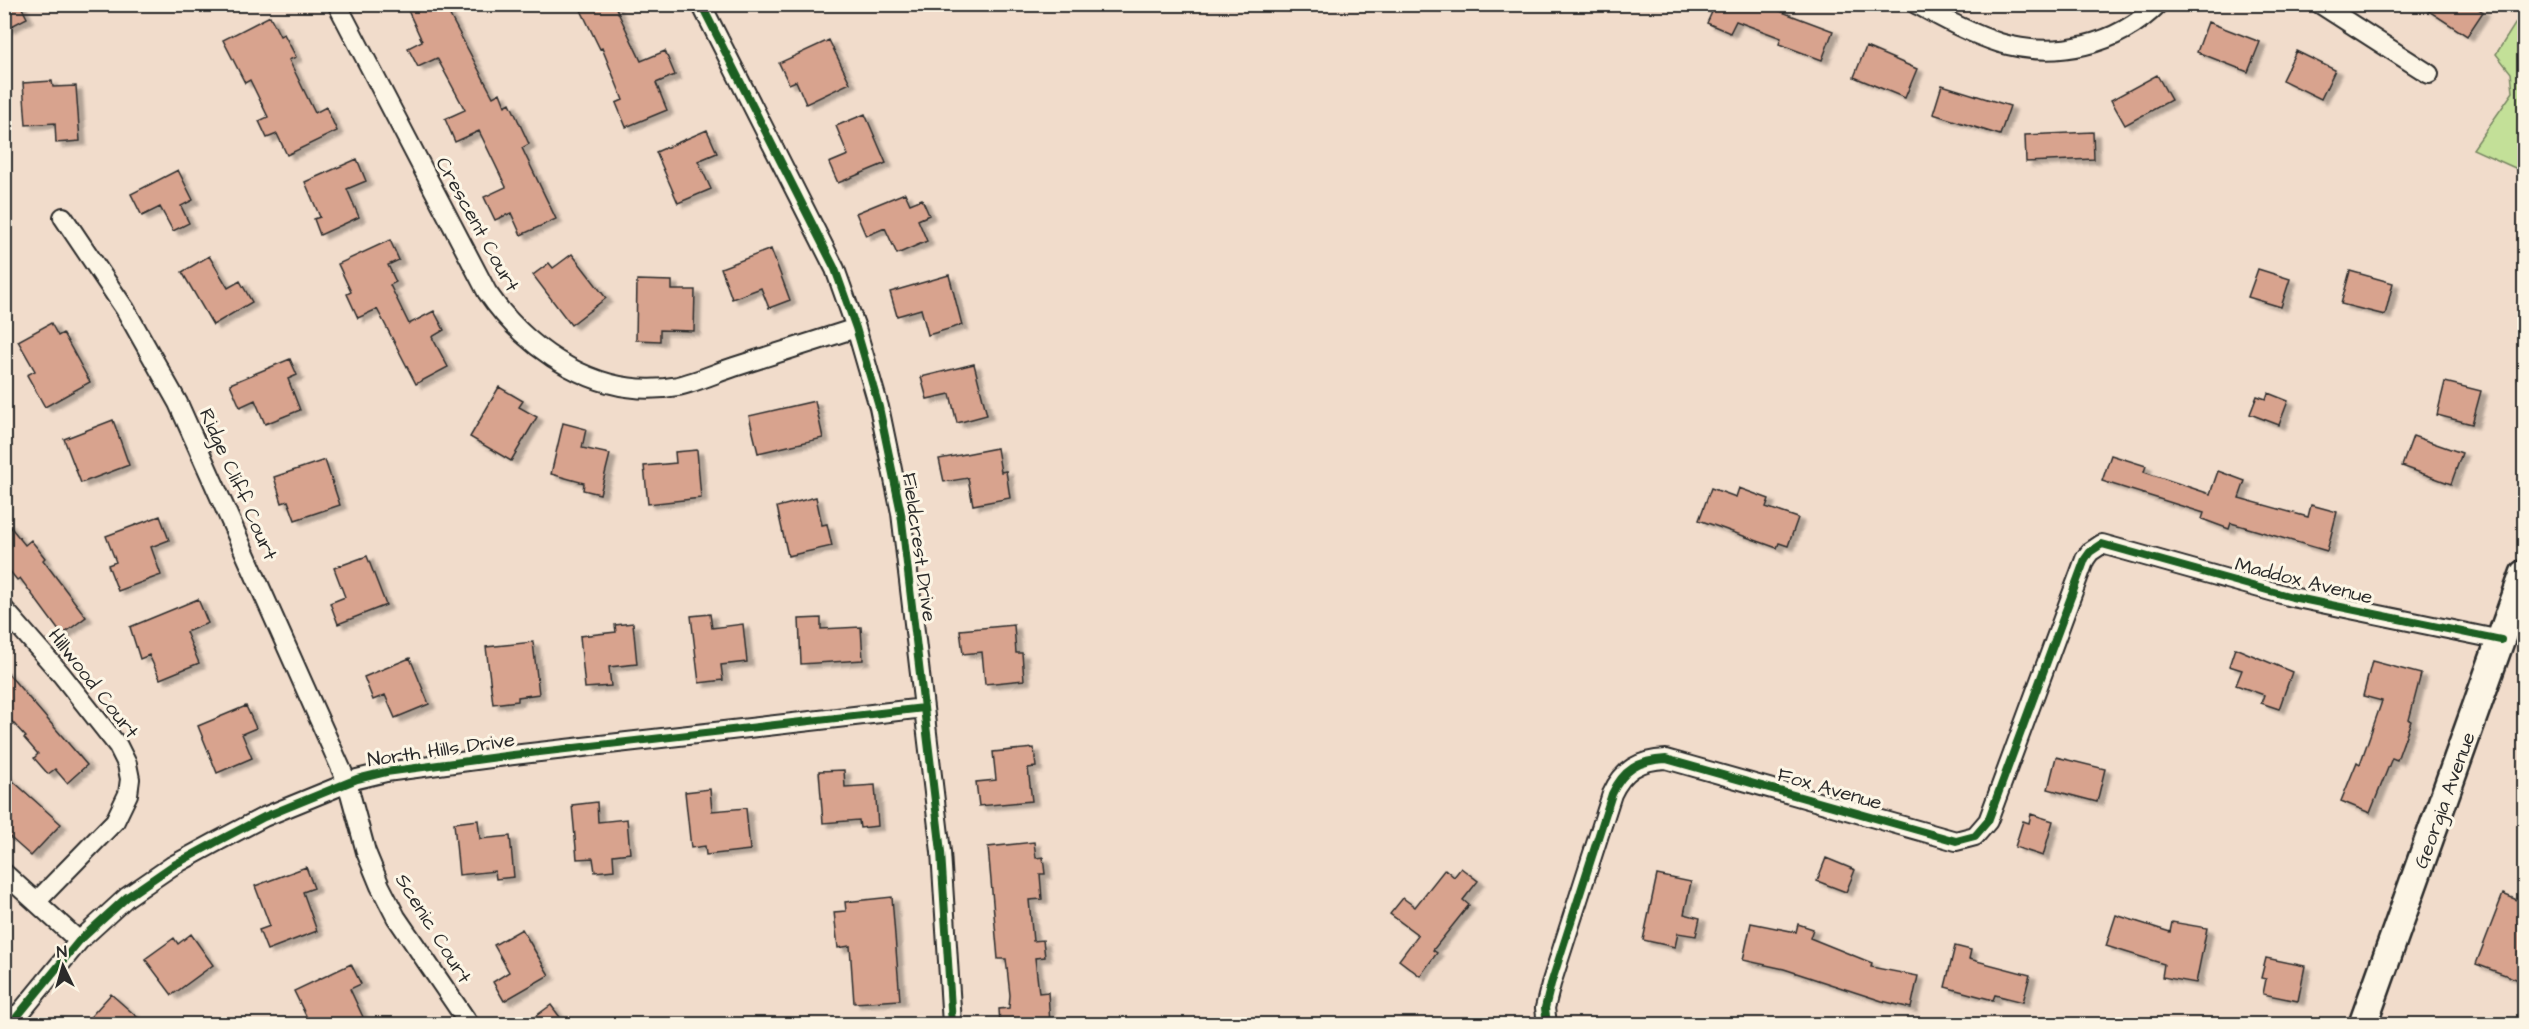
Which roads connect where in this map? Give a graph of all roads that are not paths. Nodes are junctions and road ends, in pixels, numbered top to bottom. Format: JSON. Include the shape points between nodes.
{"nodes":[{"id":1,"x":336,"y":4,"type":"edge"},
{"id":2,"x":701,"y":4,"type":"edge"},
{"id":3,"x":1916,"y":4,"type":"edge"},
{"id":4,"x":2158,"y":4,"type":"edge"},
{"id":5,"x":2320,"y":4,"type":"edge"},
{"id":6,"x":2429,"y":74,"type":"dead end"},
{"id":7,"x":63,"y":217,"type":"dead end"},
{"id":8,"x":856,"y":328,"type":"junction"},
{"id":9,"x":2102,"y":544,"type":"joint"},
{"id":10,"x":2524,"y":574,"type":"edge"},
{"id":11,"x":4,"y":609,"type":"edge"},
{"id":12,"x":2501,"y":640,"type":"junction"},
{"id":13,"x":924,"y":708,"type":"junction"},
{"id":14,"x":347,"y":782,"type":"junction"},
{"id":15,"x":4,"y":873,"type":"edge"},
{"id":16,"x":36,"y":902,"type":"junction"},
{"id":17,"x":79,"y":941,"type":"junction"},
{"id":18,"x":11,"y":1024,"type":"edge"},
{"id":19,"x":469,"y":1024,"type":"edge"},
{"id":20,"x":952,"y":1024,"type":"edge"},
{"id":21,"x":1548,"y":1024,"type":"edge"},
{"id":22,"x":2363,"y":1024,"type":"edge"}],
"edges":[{"from":1,"to":8,"type":"street","name":"Crescent Court","via":[[488,292],[520,332],[561,363],[585,375],[624,385],[677,386]]},
{"from":2,"to":8,"type":"street","name":"Fieldcrest Drive","via":[[834,269]]},
{"from":3,"to":4,"type":"street","via":[[1998,42],[2052,50],[2094,43],[2114,35]]},
{"from":5,"to":6,"type":"street"},
{"from":7,"to":14,"type":"street","name":"Ridge Cliff Court","via":[[125,309],[178,403]]},
{"from":8,"to":13,"type":"street","name":"Fieldcrest Drive","via":[[892,459]]},
{"from":9,"to":12,"type":"street","name":"Maddox Avenue","via":[[2292,597]]},
{"from":9,"to":21,"type":"street","name":"Fox Avenue","via":[[2085,559],[1988,821],[1975,836],[1956,841],[1666,759],[1653,759],[1628,770],[1612,794],[1554,973],[1545,1008]]},
{"from":10,"to":12,"type":"main road","name":"Georgia Avenue"},
{"from":11,"to":16,"type":"street","name":"Hillwood Court","via":[[118,746],[130,778],[128,794],[115,821]]},
{"from":12,"to":22,"type":"main road","name":"Georgia Avenue"},
{"from":13,"to":14,"type":"street","name":"North Hills Drive","via":[[513,755],[386,772]]},
{"from":13,"to":20,"type":"street","name":"Fieldcrest Drive","via":[[941,852]]},
{"from":14,"to":17,"type":"street","name":"North Hills Drive","via":[[264,818],[172,866],[127,897]]},
{"from":14,"to":19,"type":"street","name":"Scenic Court","via":[[366,852],[380,886],[396,917]]},
{"from":15,"to":16,"type":"street"},
{"from":16,"to":17,"type":"street"},
{"from":17,"to":18,"type":"street","name":"North Hills Drive"}]}
